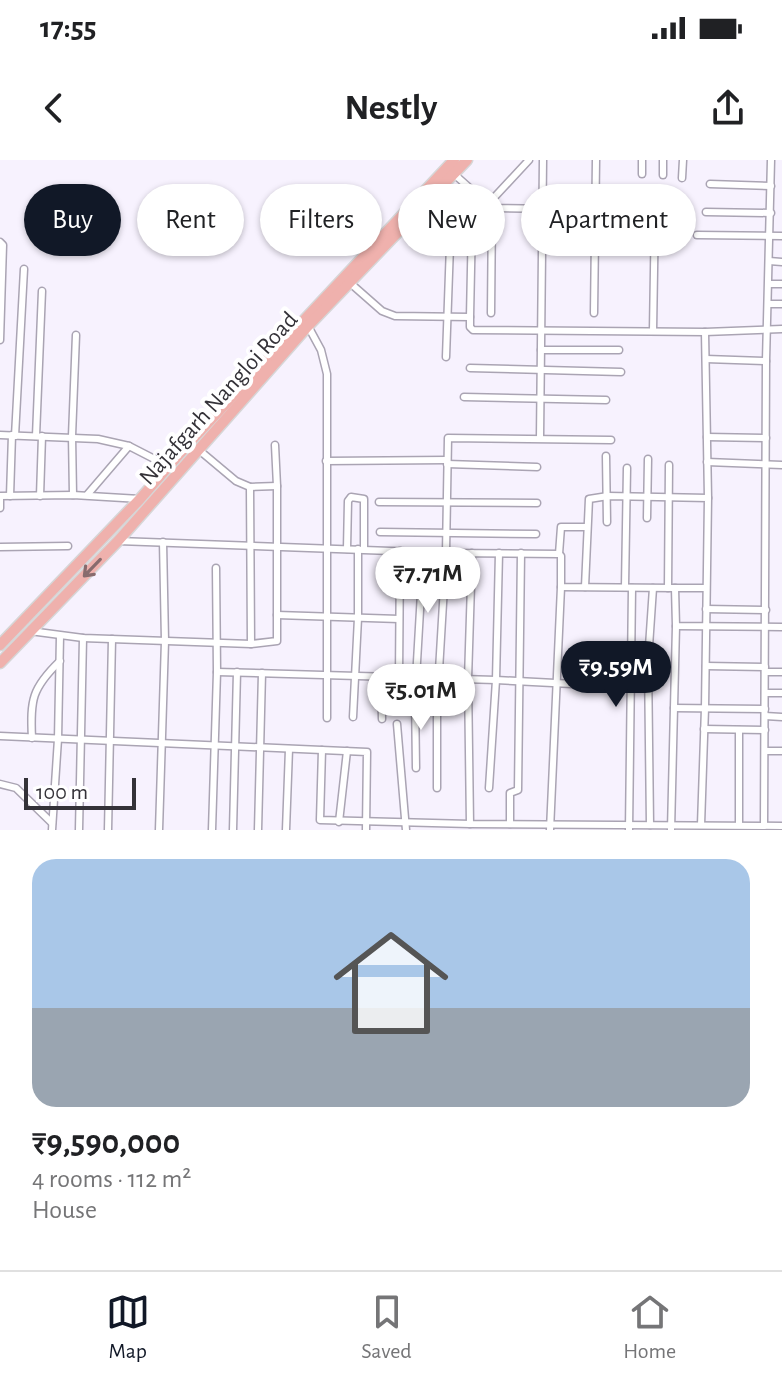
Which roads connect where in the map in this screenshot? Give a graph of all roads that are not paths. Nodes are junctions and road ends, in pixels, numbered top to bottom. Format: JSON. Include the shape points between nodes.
{"nodes":[{"id":1,"x":454,"y":160,"type":"edge"},
{"id":2,"x":467,"y":160,"type":"edge"},
{"id":3,"x":529,"y":160,"type":"edge"},
{"id":4,"x":543,"y":160,"type":"edge"},
{"id":5,"x":596,"y":160,"type":"edge"},
{"id":6,"x":642,"y":160,"type":"edge"},
{"id":7,"x":663,"y":160,"type":"edge"},
{"id":8,"x":683,"y":160,"type":"edge"},
{"id":9,"x":771,"y":162,"type":"edge"},
{"id":10,"x":782,"y":165,"type":"edge"},
{"id":11,"x":454,"y":174,"type":"junction"},
{"id":12,"x":642,"y":174,"type":"dead end"},
{"id":13,"x":663,"y":175,"type":"dead end"},
{"id":14,"x":682,"y":178,"type":"dead end"},
{"id":15,"x":465,"y":184,"type":"edge"},
{"id":16,"x":544,"y":184,"type":"edge"},
{"id":17,"x":596,"y":184,"type":"edge"},
{"id":18,"x":710,"y":184,"type":"dead end"},
{"id":19,"x":771,"y":186,"type":"junction"},
{"id":20,"x":505,"y":188,"type":"edge"},
{"id":21,"x":771,"y":201,"type":"junction"},
{"id":22,"x":782,"y":201,"type":"edge"},
{"id":23,"x":706,"y":212,"type":"dead end"},
{"id":24,"x":771,"y":213,"type":"junction"},
{"id":25,"x":697,"y":235,"type":"dead end"},
{"id":26,"x":770,"y":236,"type":"junction"},
{"id":27,"x":782,"y":236,"type":"edge"},
{"id":28,"x":0,"y":242,"type":"edge"},
{"id":29,"x":448,"y":256,"type":"edge"},
{"id":30,"x":471,"y":256,"type":"edge"},
{"id":31,"x":490,"y":256,"type":"edge"},
{"id":32,"x":543,"y":256,"type":"edge"},
{"id":33,"x":596,"y":256,"type":"edge"},
{"id":34,"x":655,"y":256,"type":"edge"},
{"id":35,"x":769,"y":261,"type":"junction"},
{"id":36,"x":782,"y":262,"type":"edge"},
{"id":37,"x":1,"y":269,"type":"edge"},
{"id":38,"x":24,"y":269,"type":"dead end"},
{"id":39,"x":347,"y":280,"type":"junction"},
{"id":40,"x":769,"y":284,"type":"junction"},
{"id":41,"x":782,"y":284,"type":"edge"},
{"id":42,"x":42,"y":291,"type":"dead end"},
{"id":43,"x":1,"y":294,"type":"edge"},
{"id":44,"x":769,"y":304,"type":"junction"},
{"id":45,"x":782,"y":304,"type":"edge"},
{"id":46,"x":491,"y":313,"type":"dead end"},
{"id":47,"x":594,"y":313,"type":"dead end"},
{"id":48,"x":447,"y":317,"type":"junction"},
{"id":49,"x":470,"y":317,"type":"junction"},
{"id":50,"x":0,"y":320,"type":"edge"},
{"id":51,"x":308,"y":326,"type":"junction"},
{"id":52,"x":768,"y":329,"type":"junction"},
{"id":53,"x":782,"y":329,"type":"edge"},
{"id":54,"x":541,"y":330,"type":"junction"},
{"id":55,"x":653,"y":331,"type":"junction"},
{"id":56,"x":705,"y":332,"type":"junction"},
{"id":57,"x":76,"y":335,"type":"dead end"},
{"id":58,"x":0,"y":340,"type":"edge"},
{"id":59,"x":541,"y":350,"type":"junction"},
{"id":60,"x":619,"y":350,"type":"dead end"},
{"id":61,"x":446,"y":357,"type":"dead end"},
{"id":62,"x":706,"y":359,"type":"junction"},
{"id":63,"x":766,"y":361,"type":"junction"},
{"id":64,"x":470,"y":368,"type":"dead end"},
{"id":65,"x":542,"y":371,"type":"junction"},
{"id":66,"x":621,"y":372,"type":"dead end"},
{"id":67,"x":464,"y":397,"type":"dead end"},
{"id":68,"x":542,"y":398,"type":"junction"},
{"id":69,"x":606,"y":400,"type":"dead end"},
{"id":70,"x":0,"y":435,"type":"edge"},
{"id":71,"x":13,"y":436,"type":"junction"},
{"id":72,"x":39,"y":436,"type":"junction"},
{"id":73,"x":72,"y":436,"type":"junction"},
{"id":74,"x":707,"y":437,"type":"junction"},
{"id":75,"x":540,"y":438,"type":"junction"},
{"id":76,"x":766,"y":438,"type":"junction"},
{"id":77,"x":611,"y":440,"type":"dead end"},
{"id":78,"x":191,"y":441,"type":"junction"},
{"id":79,"x":275,"y":445,"type":"dead end"},
{"id":80,"x":129,"y":446,"type":"junction"},
{"id":81,"x":199,"y":450,"type":"junction"},
{"id":82,"x":606,"y":456,"type":"dead end"},
{"id":83,"x":648,"y":459,"type":"dead end"},
{"id":84,"x":326,"y":461,"type":"junction"},
{"id":85,"x":447,"y":462,"type":"junction"},
{"id":86,"x":707,"y":462,"type":"junction"},
{"id":87,"x":669,"y":465,"type":"dead end"},
{"id":88,"x":767,"y":465,"type":"junction"},
{"id":89,"x":782,"y":465,"type":"edge"},
{"id":90,"x":168,"y":466,"type":"junction"},
{"id":91,"x":537,"y":467,"type":"dead end"},
{"id":92,"x":627,"y":468,"type":"dead end"},
{"id":93,"x":277,"y":486,"type":"junction"},
{"id":94,"x":250,"y":487,"type":"junction"},
{"id":95,"x":73,"y":495,"type":"junction"},
{"id":96,"x":87,"y":495,"type":"junction"},
{"id":97,"x":10,"y":496,"type":"junction"},
{"id":98,"x":40,"y":496,"type":"junction"},
{"id":99,"x":606,"y":496,"type":"junction"},
{"id":100,"x":626,"y":496,"type":"junction"},
{"id":101,"x":648,"y":496,"type":"junction"},
{"id":102,"x":669,"y":496,"type":"junction"},
{"id":103,"x":708,"y":498,"type":"junction"},
{"id":104,"x":140,"y":499,"type":"junction"},
{"id":105,"x":379,"y":502,"type":"dead end"},
{"id":106,"x":447,"y":503,"type":"junction"},
{"id":107,"x":537,"y":503,"type":"dead end"},
{"id":108,"x":0,"y":508,"type":"edge"},
{"id":109,"x":647,"y":518,"type":"dead end"},
{"id":110,"x":607,"y":522,"type":"dead end"},
{"id":111,"x":587,"y":527,"type":"junction"},
{"id":112,"x":380,"y":532,"type":"dead end"},
{"id":113,"x":446,"y":532,"type":"junction"},
{"id":114,"x":536,"y":534,"type":"dead end"},
{"id":115,"x":118,"y":541,"type":"junction"},
{"id":116,"x":163,"y":542,"type":"junction"},
{"id":117,"x":252,"y":545,"type":"junction"},
{"id":118,"x":68,"y":546,"type":"dead end"},
{"id":119,"x":277,"y":546,"type":"junction"},
{"id":120,"x":0,"y":547,"type":"edge"},
{"id":121,"x":325,"y":548,"type":"junction"},
{"id":122,"x":347,"y":549,"type":"junction"},
{"id":123,"x":361,"y":549,"type":"junction"},
{"id":124,"x":400,"y":551,"type":"junction"},
{"id":125,"x":446,"y":553,"type":"junction"},
{"id":126,"x":472,"y":553,"type":"junction"},
{"id":127,"x":499,"y":553,"type":"junction"},
{"id":128,"x":521,"y":553,"type":"junction"},
{"id":129,"x":559,"y":554,"type":"junction"},
{"id":130,"x":216,"y":568,"type":"dead end"},
{"id":131,"x":561,"y":587,"type":"junction"},
{"id":132,"x":585,"y":587,"type":"junction"},
{"id":133,"x":629,"y":588,"type":"junction"},
{"id":134,"x":653,"y":588,"type":"junction"},
{"id":135,"x":671,"y":588,"type":"junction"},
{"id":136,"x":706,"y":588,"type":"junction"},
{"id":137,"x":421,"y":593,"type":"dead end"},
{"id":138,"x":706,"y":609,"type":"junction"},
{"id":139,"x":766,"y":610,"type":"junction"},
{"id":140,"x":277,"y":615,"type":"junction"},
{"id":141,"x":326,"y":617,"type":"junction"},
{"id":142,"x":358,"y":618,"type":"junction"},
{"id":143,"x":399,"y":619,"type":"junction"},
{"id":144,"x":21,"y":623,"type":"junction"},
{"id":145,"x":676,"y":626,"type":"junction"},
{"id":146,"x":705,"y":626,"type":"junction"},
{"id":147,"x":766,"y":627,"type":"junction"},
{"id":148,"x":782,"y":627,"type":"edge"},
{"id":149,"x":30,"y":632,"type":"junction"},
{"id":150,"x":60,"y":636,"type":"junction"},
{"id":151,"x":83,"y":638,"type":"junction"},
{"id":152,"x":112,"y":639,"type":"junction"},
{"id":153,"x":165,"y":641,"type":"junction"},
{"id":154,"x":217,"y":643,"type":"junction"},
{"id":155,"x":251,"y":644,"type":"junction"},
{"id":156,"x":0,"y":645,"type":"edge"},
{"id":157,"x":60,"y":661,"type":"junction"},
{"id":158,"x":0,"y":663,"type":"edge"},
{"id":159,"x":706,"y":666,"type":"junction"},
{"id":160,"x":765,"y":670,"type":"junction"},
{"id":161,"x":217,"y":672,"type":"junction"},
{"id":162,"x":237,"y":672,"type":"junction"},
{"id":163,"x":782,"y":672,"type":"edge"},
{"id":164,"x":262,"y":673,"type":"junction"},
{"id":165,"x":326,"y":675,"type":"junction"},
{"id":166,"x":355,"y":676,"type":"junction"},
{"id":167,"x":381,"y":677,"type":"junction"},
{"id":168,"x":399,"y":677,"type":"junction"},
{"id":169,"x":417,"y":678,"type":"junction"},
{"id":170,"x":439,"y":678,"type":"junction"},
{"id":171,"x":468,"y":679,"type":"junction"},
{"id":172,"x":496,"y":680,"type":"junction"},
{"id":173,"x":520,"y":681,"type":"junction"},
{"id":174,"x":558,"y":683,"type":"junction"},
{"id":175,"x":631,"y":687,"type":"junction"},
{"id":176,"x":765,"y":693,"type":"junction"},
{"id":177,"x":782,"y":693,"type":"edge"},
{"id":178,"x":674,"y":708,"type":"junction"},
{"id":179,"x":705,"y":708,"type":"junction"},
{"id":180,"x":765,"y":713,"type":"junction"},
{"id":181,"x":353,"y":717,"type":"dead end"},
{"id":182,"x":782,"y":717,"type":"edge"},
{"id":183,"x":327,"y":718,"type":"dead end"},
{"id":184,"x":382,"y":719,"type":"dead end"},
{"id":185,"x":397,"y":724,"type":"dead end"},
{"id":186,"x":704,"y":729,"type":"junction"},
{"id":187,"x":739,"y":730,"type":"junction"},
{"id":188,"x":765,"y":730,"type":"junction"},
{"id":189,"x":0,"y":736,"type":"edge"},
{"id":190,"x":32,"y":738,"type":"junction"},
{"id":191,"x":58,"y":739,"type":"junction"},
{"id":192,"x":82,"y":740,"type":"junction"},
{"id":193,"x":111,"y":741,"type":"junction"},
{"id":194,"x":160,"y":743,"type":"junction"},
{"id":195,"x":215,"y":746,"type":"junction"},
{"id":196,"x":236,"y":747,"type":"junction"},
{"id":197,"x":260,"y":748,"type":"junction"},
{"id":198,"x":289,"y":749,"type":"junction"},
{"id":199,"x":322,"y":750,"type":"junction"},
{"id":200,"x":347,"y":751,"type":"junction"},
{"id":201,"x":765,"y":751,"type":"junction"},
{"id":202,"x":782,"y":751,"type":"edge"},
{"id":203,"x":416,"y":768,"type":"dead end"},
{"id":204,"x":0,"y":784,"type":"edge"},
{"id":205,"x":437,"y":788,"type":"dead end"},
{"id":206,"x":489,"y":788,"type":"dead end"},
{"id":207,"x":325,"y":821,"type":"junction"},
{"id":208,"x":339,"y":822,"type":"junction"},
{"id":209,"x":470,"y":824,"type":"junction"},
{"id":210,"x":510,"y":824,"type":"junction"},
{"id":211,"x":650,"y":825,"type":"junction"},
{"id":212,"x":701,"y":825,"type":"junction"},
{"id":213,"x":739,"y":825,"type":"junction"},
{"id":214,"x":52,"y":826,"type":"edge"},
{"id":215,"x":367,"y":826,"type":"edge"},
{"id":216,"x":764,"y":826,"type":"junction"},
{"id":217,"x":406,"y":827,"type":"edge"},
{"id":218,"x":590,"y":827,"type":"edge"},
{"id":219,"x":780,"y":827,"type":"edge"},
{"id":220,"x":550,"y":828,"type":"edge"},
{"id":221,"x":629,"y":828,"type":"edge"},
{"id":222,"x":671,"y":828,"type":"edge"},
{"id":223,"x":720,"y":828,"type":"edge"},
{"id":224,"x":79,"y":830,"type":"edge"},
{"id":225,"x":108,"y":830,"type":"edge"},
{"id":226,"x":159,"y":830,"type":"edge"},
{"id":227,"x":212,"y":830,"type":"edge"},
{"id":228,"x":233,"y":830,"type":"edge"},
{"id":229,"x":258,"y":830,"type":"edge"},
{"id":230,"x":286,"y":830,"type":"edge"},
{"id":231,"x":324,"y":830,"type":"edge"}],
"edges":[{"from":1,"to":39,"type":"main road","name":"Najafgarh Nangloi Road"},
{"from":2,"to":11,"type":"main road","name":"Najafgarh Nangloi Road"},
{"from":3,"to":20,"type":"street"},
{"from":4,"to":16,"type":"street"},
{"from":5,"to":17,"type":"street"},
{"from":6,"to":12,"type":"street"},
{"from":7,"to":13,"type":"street"},
{"from":8,"to":14,"type":"street"},
{"from":9,"to":10,"type":"street"},
{"from":9,"to":19,"type":"street"},
{"from":11,"to":15,"type":"street"},
{"from":11,"to":39,"type":"main road","name":"Najafgarh Nangloi Road"},
{"from":18,"to":19,"type":"street"},
{"from":19,"to":21,"type":"street"},
{"from":21,"to":22,"type":"street"},
{"from":21,"to":24,"type":"street"},
{"from":23,"to":24,"type":"street"},
{"from":24,"to":26,"type":"street"},
{"from":25,"to":26,"type":"street"},
{"from":26,"to":27,"type":"street"},
{"from":26,"to":35,"type":"street"},
{"from":28,"to":37,"type":"street"},
{"from":29,"to":48,"type":"street"},
{"from":30,"to":49,"type":"street"},
{"from":31,"to":46,"type":"street"},
{"from":32,"to":54,"type":"street"},
{"from":33,"to":47,"type":"street"},
{"from":34,"to":55,"type":"street"},
{"from":35,"to":36,"type":"street"},
{"from":35,"to":40,"type":"street"},
{"from":37,"to":43,"type":"street"},
{"from":38,"to":71,"type":"street"},
{"from":39,"to":48,"type":"street","via":[[388,314]]},
{"from":39,"to":51,"type":"main road","name":"Najafgarh Nangloi Road"},
{"from":39,"to":78,"type":"main road","name":"Najafgarh Nangloi Road"},
{"from":40,"to":41,"type":"street"},
{"from":40,"to":44,"type":"street"},
{"from":42,"to":72,"type":"street"},
{"from":43,"to":50,"type":"street"},
{"from":44,"to":45,"type":"street"},
{"from":44,"to":52,"type":"street"},
{"from":48,"to":49,"type":"street"},
{"from":48,"to":61,"type":"street"},
{"from":49,"to":54,"type":"street","via":[[473,330]]},
{"from":50,"to":58,"type":"street"},
{"from":51,"to":81,"type":"main road","name":"Najafgarh Nangloi Road"},
{"from":51,"to":84,"type":"street","via":[[327,374]]},
{"from":52,"to":53,"type":"street"},
{"from":52,"to":56,"type":"street"},
{"from":52,"to":63,"type":"street"},
{"from":54,"to":55,"type":"street"},
{"from":54,"to":59,"type":"street"},
{"from":55,"to":56,"type":"street"},
{"from":56,"to":62,"type":"street"},
{"from":57,"to":73,"type":"street"},
{"from":59,"to":60,"type":"street"},
{"from":59,"to":65,"type":"street"},
{"from":62,"to":63,"type":"street"},
{"from":62,"to":74,"type":"street"},
{"from":63,"to":76,"type":"street"},
{"from":64,"to":65,"type":"street"},
{"from":65,"to":66,"type":"street"},
{"from":65,"to":68,"type":"street"},
{"from":67,"to":68,"type":"street"},
{"from":68,"to":69,"type":"street"},
{"from":68,"to":75,"type":"street"},
{"from":70,"to":71,"type":"street"},
{"from":71,"to":72,"type":"street"},
{"from":71,"to":97,"type":"street"},
{"from":72,"to":73,"type":"street"},
{"from":72,"to":98,"type":"street"},
{"from":73,"to":80,"type":"street"},
{"from":73,"to":95,"type":"street"},
{"from":74,"to":76,"type":"street"},
{"from":74,"to":86,"type":"street"},
{"from":75,"to":77,"type":"street"},
{"from":75,"to":85,"type":"street","via":[[451,436]]},
{"from":76,"to":88,"type":"street"},
{"from":78,"to":81,"type":"street"},
{"from":78,"to":90,"type":"main road","name":"Najafgarh Nangloi Road"},
{"from":79,"to":93,"type":"street"},
{"from":80,"to":90,"type":"street"},
{"from":80,"to":96,"type":"street"},
{"from":81,"to":94,"type":"street"},
{"from":81,"to":115,"type":"main road","name":"Najafgarh Nangloi Road"},
{"from":82,"to":99,"type":"street"},
{"from":83,"to":101,"type":"street"},
{"from":84,"to":85,"type":"street"},
{"from":84,"to":121,"type":"street"},
{"from":85,"to":91,"type":"street"},
{"from":85,"to":106,"type":"street"},
{"from":86,"to":88,"type":"street"},
{"from":86,"to":103,"type":"street"},
{"from":87,"to":102,"type":"street"},
{"from":88,"to":89,"type":"street"},
{"from":88,"to":139,"type":"street"},
{"from":90,"to":104,"type":"main road","name":"Najafgarh Nangloi Road"},
{"from":92,"to":100,"type":"street"},
{"from":93,"to":94,"type":"street"},
{"from":93,"to":119,"type":"street"},
{"from":94,"to":117,"type":"street"},
{"from":95,"to":96,"type":"street"},
{"from":95,"to":98,"type":"street"},
{"from":96,"to":104,"type":"street"},
{"from":97,"to":98,"type":"street"},
{"from":97,"to":108,"type":"street","via":[[0,496]]},
{"from":99,"to":100,"type":"street"},
{"from":99,"to":110,"type":"street"},
{"from":99,"to":111,"type":"street","via":[[589,499]]},
{"from":100,"to":101,"type":"street"},
{"from":100,"to":133,"type":"street"},
{"from":101,"to":102,"type":"street"},
{"from":101,"to":109,"type":"street"},
{"from":102,"to":103,"type":"street"},
{"from":102,"to":135,"type":"street"},
{"from":103,"to":136,"type":"street"},
{"from":104,"to":144,"type":"main road","name":"Najafgarh Nangloi Road"},
{"from":105,"to":106,"type":"street"},
{"from":106,"to":107,"type":"street"},
{"from":106,"to":113,"type":"street"},
{"from":111,"to":129,"type":"street","via":[[561,527]]},
{"from":111,"to":132,"type":"street"},
{"from":112,"to":113,"type":"street"},
{"from":113,"to":114,"type":"street"},
{"from":113,"to":125,"type":"street"},
{"from":115,"to":116,"type":"street"},
{"from":115,"to":149,"type":"main road","name":"Najafgarh Nangloi Road","one_way":true},
{"from":116,"to":117,"type":"street"},
{"from":116,"to":153,"type":"street"},
{"from":117,"to":119,"type":"street"},
{"from":117,"to":155,"type":"street"},
{"from":118,"to":120,"type":"street"},
{"from":119,"to":121,"type":"street"},
{"from":119,"to":140,"type":"street"},
{"from":121,"to":122,"type":"street"},
{"from":121,"to":141,"type":"street"},
{"from":122,"to":123,"type":"street"},
{"from":122,"to":123,"type":"street","via":[[348,501],[360,497]]},
{"from":123,"to":124,"type":"street"},
{"from":123,"to":142,"type":"street"},
{"from":124,"to":125,"type":"street"},
{"from":124,"to":143,"type":"street"},
{"from":125,"to":126,"type":"street"},
{"from":125,"to":170,"type":"street"},
{"from":126,"to":127,"type":"street"},
{"from":126,"to":171,"type":"street"},
{"from":127,"to":128,"type":"street"},
{"from":127,"to":172,"type":"street"},
{"from":128,"to":129,"type":"street"},
{"from":128,"to":173,"type":"street"},
{"from":129,"to":131,"type":"street"},
{"from":130,"to":154,"type":"street"},
{"from":131,"to":132,"type":"street"},
{"from":131,"to":174,"type":"street"},
{"from":132,"to":133,"type":"street"},
{"from":133,"to":134,"type":"street"},
{"from":133,"to":175,"type":"street"},
{"from":134,"to":135,"type":"street"},
{"from":134,"to":211,"type":"street","via":[[648,661]]},
{"from":135,"to":136,"type":"street"},
{"from":135,"to":145,"type":"street"},
{"from":136,"to":138,"type":"street"},
{"from":137,"to":169,"type":"street"},
{"from":138,"to":139,"type":"street"},
{"from":138,"to":146,"type":"street"},
{"from":139,"to":147,"type":"street"},
{"from":140,"to":141,"type":"street"},
{"from":140,"to":155,"type":"street","via":[[277,641]]},
{"from":141,"to":142,"type":"street"},
{"from":141,"to":165,"type":"street"},
{"from":142,"to":143,"type":"street"},
{"from":142,"to":166,"type":"street"},
{"from":143,"to":168,"type":"street"},
{"from":144,"to":149,"type":"street"},
{"from":144,"to":156,"type":"main road","name":"Najafgarh Nangloi Road"},
{"from":145,"to":146,"type":"street"},
{"from":145,"to":178,"type":"street"},
{"from":146,"to":147,"type":"street"},
{"from":146,"to":159,"type":"street"},
{"from":147,"to":148,"type":"street"},
{"from":147,"to":160,"type":"street"},
{"from":149,"to":150,"type":"street"},
{"from":149,"to":158,"type":"main road","name":"Najafgarh Nangloi Road"},
{"from":150,"to":151,"type":"street"},
{"from":150,"to":157,"type":"street"},
{"from":151,"to":152,"type":"street"},
{"from":151,"to":192,"type":"street"},
{"from":152,"to":153,"type":"street"},
{"from":152,"to":193,"type":"street"},
{"from":153,"to":154,"type":"street"},
{"from":153,"to":194,"type":"street"},
{"from":154,"to":155,"type":"street"},
{"from":154,"to":161,"type":"street"},
{"from":157,"to":190,"type":"street","via":[[34,691]]},
{"from":157,"to":191,"type":"street"},
{"from":159,"to":160,"type":"street"},
{"from":159,"to":179,"type":"street"},
{"from":160,"to":163,"type":"street"},
{"from":160,"to":176,"type":"street"},
{"from":161,"to":162,"type":"street"},
{"from":161,"to":195,"type":"street"},
{"from":162,"to":164,"type":"street"},
{"from":162,"to":196,"type":"street"},
{"from":164,"to":165,"type":"street"},
{"from":164,"to":197,"type":"street"},
{"from":165,"to":166,"type":"street"},
{"from":165,"to":183,"type":"street"},
{"from":166,"to":167,"type":"street"},
{"from":166,"to":181,"type":"street"},
{"from":167,"to":168,"type":"street"},
{"from":167,"to":184,"type":"street"},
{"from":168,"to":169,"type":"street"},
{"from":169,"to":170,"type":"street"},
{"from":169,"to":203,"type":"street"},
{"from":170,"to":171,"type":"street"},
{"from":170,"to":205,"type":"street"},
{"from":171,"to":172,"type":"street"},
{"from":171,"to":209,"type":"street"},
{"from":172,"to":173,"type":"street"},
{"from":172,"to":206,"type":"street"},
{"from":173,"to":174,"type":"street"},
{"from":173,"to":210,"type":"street","via":[[518,790],[510,793]]},
{"from":174,"to":175,"type":"street"},
{"from":174,"to":220,"type":"street"},
{"from":175,"to":221,"type":"street"},
{"from":176,"to":177,"type":"street"},
{"from":176,"to":180,"type":"street"},
{"from":178,"to":179,"type":"street"},
{"from":178,"to":222,"type":"street"},
{"from":179,"to":180,"type":"street"},
{"from":179,"to":186,"type":"street"},
{"from":180,"to":182,"type":"street"},
{"from":180,"to":188,"type":"street"},
{"from":185,"to":217,"type":"street"},
{"from":186,"to":187,"type":"street"},
{"from":186,"to":212,"type":"street"},
{"from":187,"to":188,"type":"street"},
{"from":187,"to":213,"type":"street"},
{"from":188,"to":201,"type":"street"},
{"from":189,"to":190,"type":"street"},
{"from":190,"to":191,"type":"street"},
{"from":191,"to":192,"type":"street"},
{"from":191,"to":214,"type":"street"},
{"from":192,"to":193,"type":"street"},
{"from":192,"to":224,"type":"street"},
{"from":193,"to":194,"type":"street"},
{"from":193,"to":225,"type":"street"},
{"from":194,"to":195,"type":"street"},
{"from":194,"to":226,"type":"street"},
{"from":195,"to":196,"type":"street"},
{"from":195,"to":227,"type":"street"},
{"from":196,"to":197,"type":"street"},
{"from":196,"to":228,"type":"street"},
{"from":197,"to":198,"type":"street"},
{"from":197,"to":229,"type":"street"},
{"from":198,"to":199,"type":"street"},
{"from":198,"to":230,"type":"street"},
{"from":199,"to":200,"type":"street"},
{"from":199,"to":207,"type":"street","via":[[320,819]]},
{"from":200,"to":208,"type":"street"},
{"from":200,"to":215,"type":"street","via":[[367,753]]},
{"from":201,"to":202,"type":"street"},
{"from":201,"to":216,"type":"street"},
{"from":204,"to":214,"type":"street","via":[[16,788]]},
{"from":207,"to":208,"type":"street"},
{"from":207,"to":231,"type":"street"},
{"from":208,"to":215,"type":"street"},
{"from":209,"to":210,"type":"street"},
{"from":209,"to":217,"type":"street"},
{"from":210,"to":220,"type":"street"},
{"from":211,"to":221,"type":"street"},
{"from":211,"to":222,"type":"street"},
{"from":212,"to":222,"type":"street"},
{"from":212,"to":223,"type":"street"},
{"from":213,"to":216,"type":"street"},
{"from":213,"to":223,"type":"street"},
{"from":215,"to":217,"type":"street"},
{"from":216,"to":219,"type":"street"},
{"from":218,"to":220,"type":"street"},
{"from":218,"to":221,"type":"street"}]}
